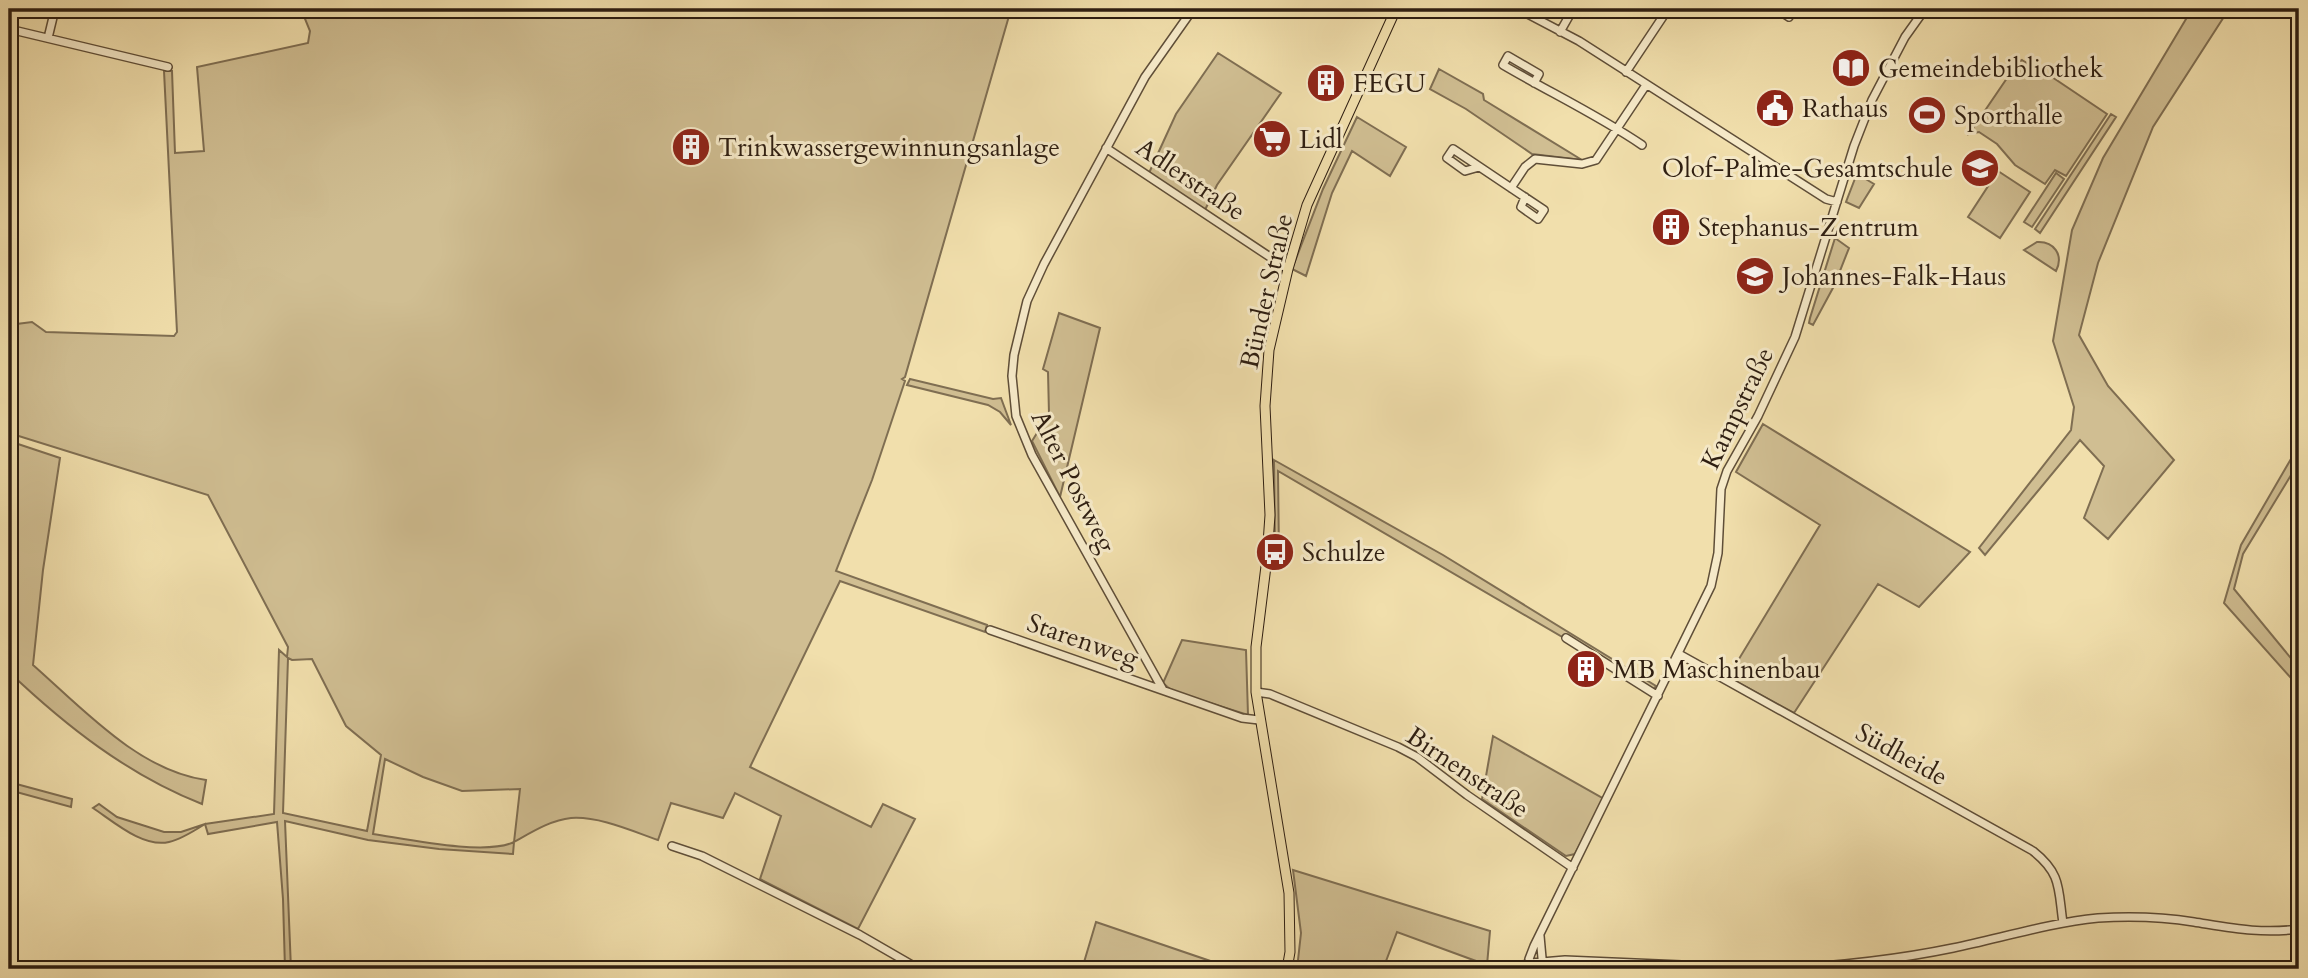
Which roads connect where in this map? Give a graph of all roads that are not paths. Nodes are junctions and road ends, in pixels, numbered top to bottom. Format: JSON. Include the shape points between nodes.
{"nodes":[{"id":1,"x":55,"y":9,"type":"edge"},
{"id":2,"x":1193,"y":9,"type":"edge"},
{"id":3,"x":1396,"y":9,"type":"edge"},
{"id":4,"x":1518,"y":9,"type":"edge"},
{"id":5,"x":1573,"y":9,"type":"edge"},
{"id":6,"x":1668,"y":9,"type":"edge"},
{"id":7,"x":1777,"y":9,"type":"edge"},
{"id":8,"x":1925,"y":9,"type":"edge"},
{"id":9,"x":1790,"y":17,"type":"dead end"},
{"id":10,"x":9,"y":29,"type":"edge"},
{"id":11,"x":1560,"y":32,"type":"junction"},
{"id":12,"x":48,"y":38,"type":"junction"},
{"id":13,"x":168,"y":68,"type":"dead end"},
{"id":14,"x":1626,"y":72,"type":"junction"},
{"id":15,"x":1534,"y":83,"type":"junction"},
{"id":16,"x":1646,"y":85,"type":"junction"},
{"id":17,"x":1618,"y":129,"type":"junction"},
{"id":18,"x":1642,"y":145,"type":"dead end"},
{"id":19,"x":1106,"y":148,"type":"junction"},
{"id":20,"x":1479,"y":167,"type":"dead end"},
{"id":21,"x":1511,"y":188,"type":"junction"},
{"id":22,"x":1525,"y":197,"type":"dead end"},
{"id":23,"x":1837,"y":202,"type":"junction"},
{"id":24,"x":1288,"y":269,"type":"junction"},
{"id":25,"x":990,"y":630,"type":"dead end"},
{"id":26,"x":1566,"y":638,"type":"dead end"},
{"id":27,"x":1679,"y":654,"type":"junction"},
{"id":28,"x":1163,"y":690,"type":"junction"},
{"id":29,"x":1256,"y":692,"type":"junction"},
{"id":30,"x":1658,"y":696,"type":"junction"},
{"id":31,"x":1260,"y":723,"type":"junction"},
{"id":32,"x":672,"y":846,"type":"dead end"},
{"id":33,"x":1573,"y":868,"type":"junction"},
{"id":34,"x":2063,"y":923,"type":"junction"},
{"id":35,"x":2299,"y":929,"type":"edge"},
{"id":36,"x":1540,"y":935,"type":"junction"},
{"id":37,"x":1543,"y":965,"type":"edge"},
{"id":38,"x":1531,"y":966,"type":"edge"},
{"id":39,"x":919,"y":969,"type":"edge"},
{"id":40,"x":1287,"y":969,"type":"edge"},
{"id":41,"x":1509,"y":969,"type":"edge"},
{"id":42,"x":1777,"y":969,"type":"edge"}],
"edges":[{"from":1,"to":12,"type":"street"},
{"from":2,"to":19,"type":"street","name":"Alter Postweg","via":[[1145,78]]},
{"from":3,"to":24,"type":"main road","name":"Bünder Straße","via":[[1320,173]]},
{"from":4,"to":11,"type":"street"},
{"from":5,"to":11,"type":"street"},
{"from":6,"to":14,"type":"street"},
{"from":7,"to":9,"type":"street"},
{"from":8,"to":23,"type":"street","name":"Kampstraße","via":[[1872,100]]},
{"from":10,"to":12,"type":"street"},
{"from":11,"to":14,"type":"street"},
{"from":12,"to":13,"type":"street"},
{"from":14,"to":16,"type":"street"},
{"from":15,"to":15,"type":"street","via":[[1503,65],[1508,57],[1539,74]]},
{"from":15,"to":17,"type":"street"},
{"from":16,"to":17,"type":"street"},
{"from":16,"to":23,"type":"street"},
{"from":17,"to":18,"type":"street"},
{"from":17,"to":21,"type":"street","via":[[1602,155],[1591,163],[1535,159]]},
{"from":19,"to":24,"type":"street","name":"Adlerstraße"},
{"from":19,"to":28,"type":"street","name":"Alter Postweg","via":[[1027,301],[1014,355],[1014,405],[1042,475]]},
{"from":20,"to":21,"type":"street"},
{"from":21,"to":22,"type":"street"},
{"from":23,"to":27,"type":"street","name":"Kampstraße","via":[[1795,337],[1727,471],[1721,489],[1715,574]]},
{"from":24,"to":29,"type":"main road","name":"Bünder Straße","via":[[1266,378],[1270,515],[1256,647]]},
{"from":25,"to":28,"type":"street","name":"Starenweg"},
{"from":26,"to":30,"type":"street"},
{"from":27,"to":30,"type":"street","name":"Kampstraße"},
{"from":27,"to":34,"type":"street","name":"Südheide","via":[[2032,851],[2056,875]]},
{"from":28,"to":31,"type":"street"},
{"from":29,"to":31,"type":"main road","name":"Bünder Straße"},
{"from":29,"to":33,"type":"street","name":"Birnenstraße","via":[[1417,757]]},
{"from":30,"to":33,"type":"street","name":"Kampstraße"},
{"from":31,"to":40,"type":"main road","name":"Bünder Straße","via":[[1261,750],[1289,893]]},
{"from":32,"to":39,"type":"street","via":[[702,856]]},
{"from":33,"to":36,"type":"street","name":"Kampstraße"},
{"from":34,"to":35,"type":"street","via":[[2151,918],[2255,932]]},
{"from":34,"to":42,"type":"street","via":[[1896,958]]},
{"from":36,"to":37,"type":"street"},
{"from":36,"to":38,"type":"street","name":"Kampstraße"},
{"from":37,"to":38,"type":"street"},
{"from":37,"to":42,"type":"street","via":[[1570,960]]},
{"from":38,"to":41,"type":"street"}]}
